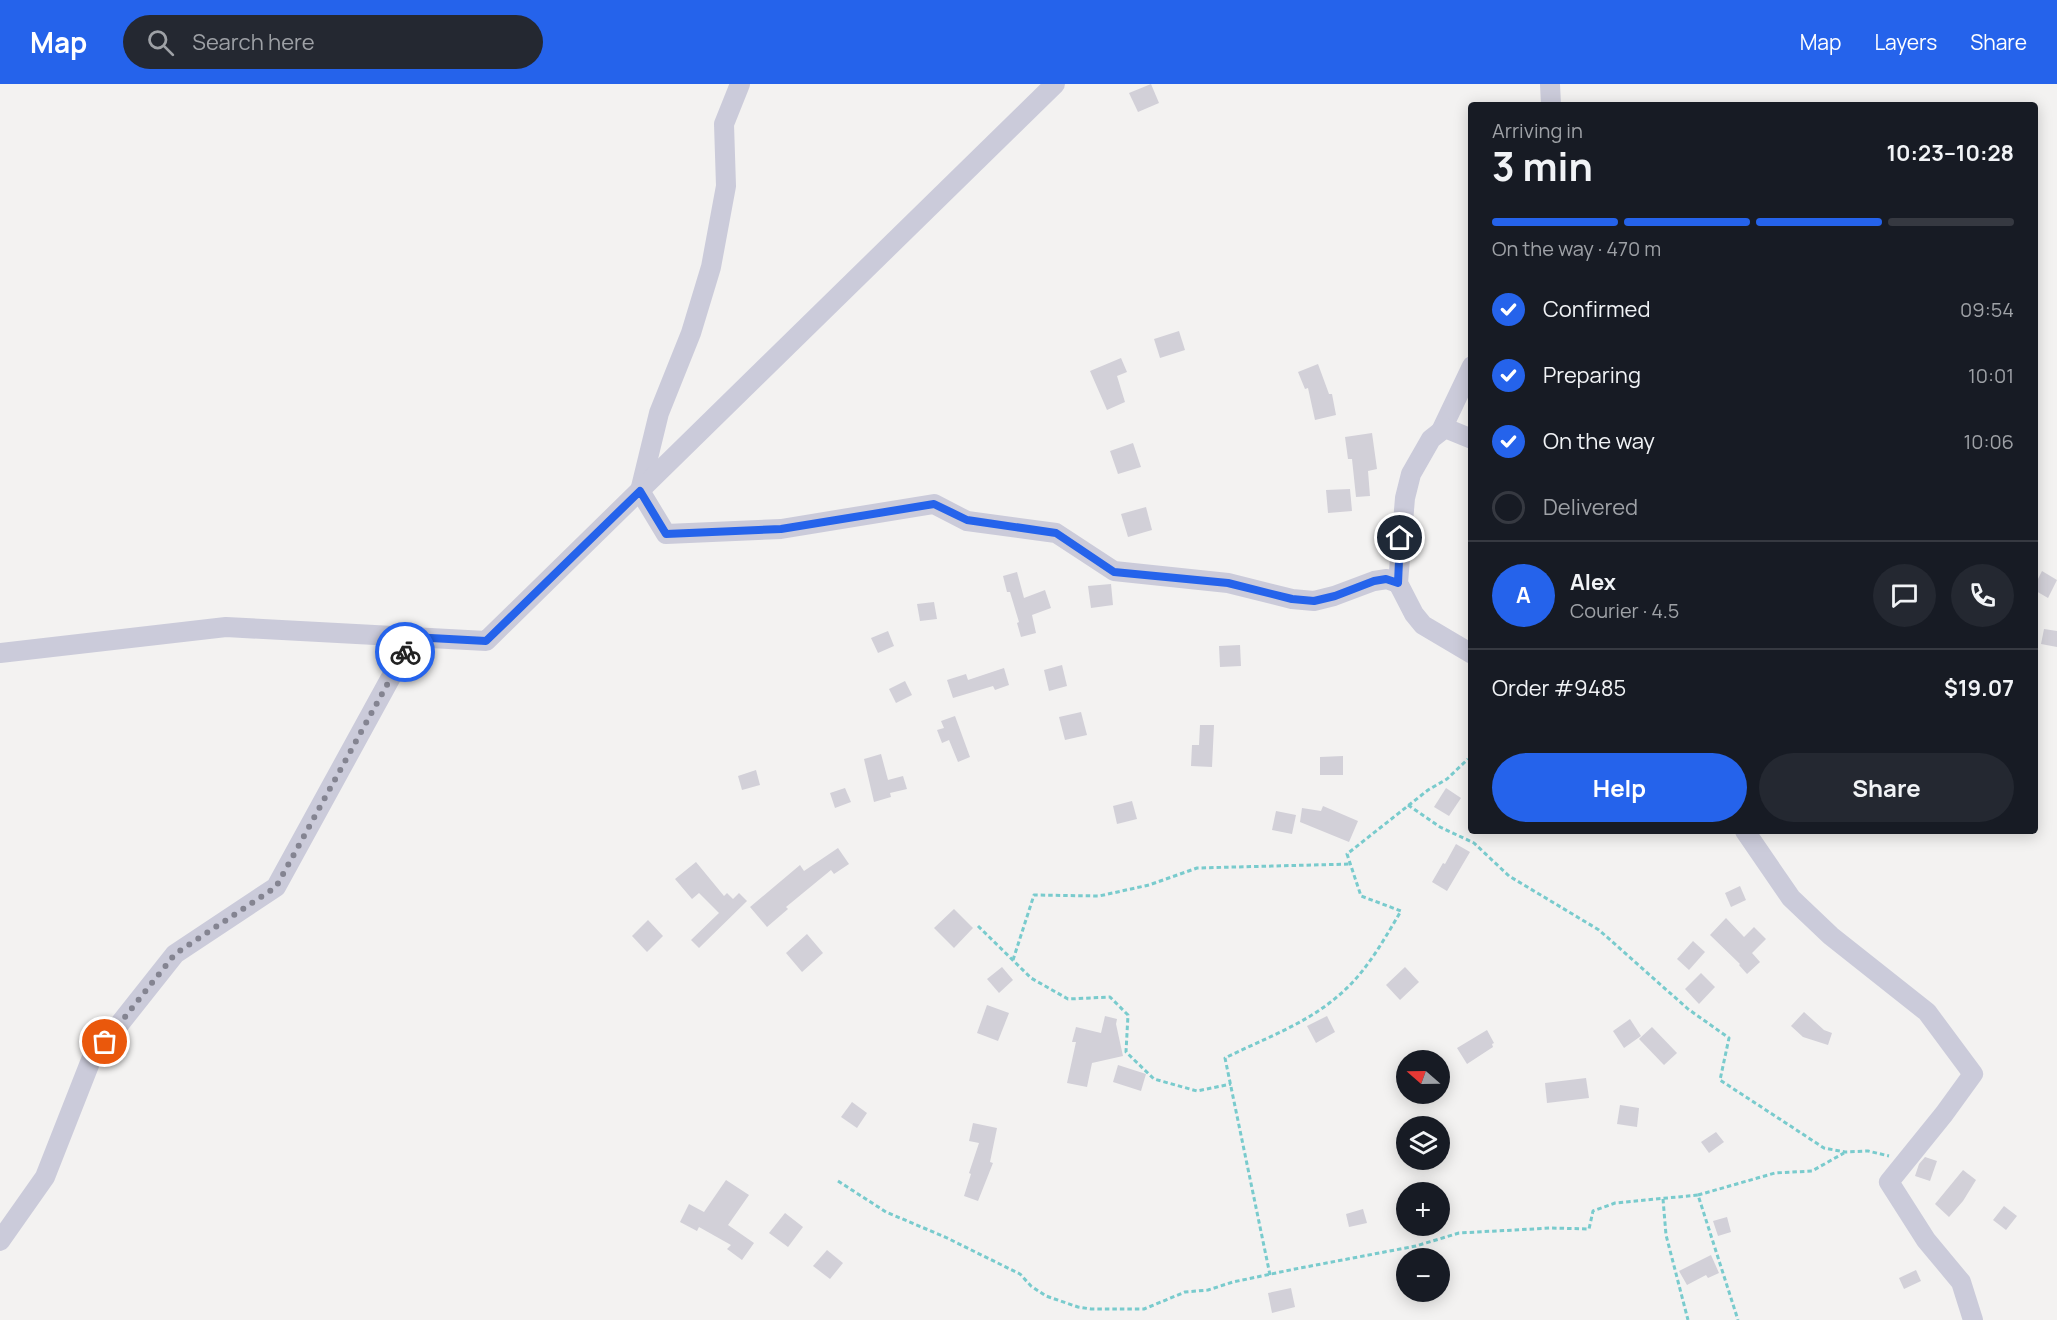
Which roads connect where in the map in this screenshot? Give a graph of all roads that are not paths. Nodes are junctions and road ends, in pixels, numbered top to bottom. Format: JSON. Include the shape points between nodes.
{"nodes":[{"id":1,"x":740,"y":84,"type":"edge"},
{"id":2,"x":1055,"y":84,"type":"edge"},
{"id":3,"x":1550,"y":84,"type":"edge"},
{"id":4,"x":1551,"y":102,"type":"edge"},
{"id":5,"x":1468,"y":374,"type":"edge"},
{"id":6,"x":1441,"y":431,"type":"junction"},
{"id":7,"x":1468,"y":437,"type":"edge"},
{"id":8,"x":640,"y":491,"type":"junction"},
{"id":9,"x":1398,"y":583,"type":"junction"},
{"id":10,"x":412,"y":637,"type":"junction"},
{"id":11,"x":1468,"y":652,"type":"edge"},
{"id":12,"x":0,"y":653,"type":"edge"},
{"id":13,"x":1747,"y":834,"type":"edge"},
{"id":14,"x":0,"y":1241,"type":"edge"},
{"id":15,"x":1973,"y":1320,"type":"edge"}],
"edges":[{"from":1,"to":8,"type":"street","via":[[724,124],[726,186],[711,267],[660,413]]},
{"from":2,"to":8,"type":"street"},
{"from":3,"to":4,"type":"street"},
{"from":5,"to":6,"type":"street"},
{"from":6,"to":7,"type":"street","via":[[1445,428]]},
{"from":6,"to":9,"type":"street","via":[[1431,439],[1411,474],[1405,498]]},
{"from":8,"to":9,"type":"street","via":[[666,534],[781,529],[934,504],[967,520],[1056,533],[1114,572],[1228,583],[1314,601],[1374,581]]},
{"from":8,"to":10,"type":"street","via":[[486,641]]},
{"from":9,"to":11,"type":"street","via":[[1423,625]]},
{"from":10,"to":12,"type":"street","via":[[226,627]]},
{"from":10,"to":14,"type":"street","via":[[276,887],[175,954],[91,1060],[45,1177]]},
{"from":13,"to":15,"type":"street","via":[[1791,898],[1830,936],[1927,1012],[1973,1074],[1889,1182],[1926,1240],[1961,1282]]}]}
